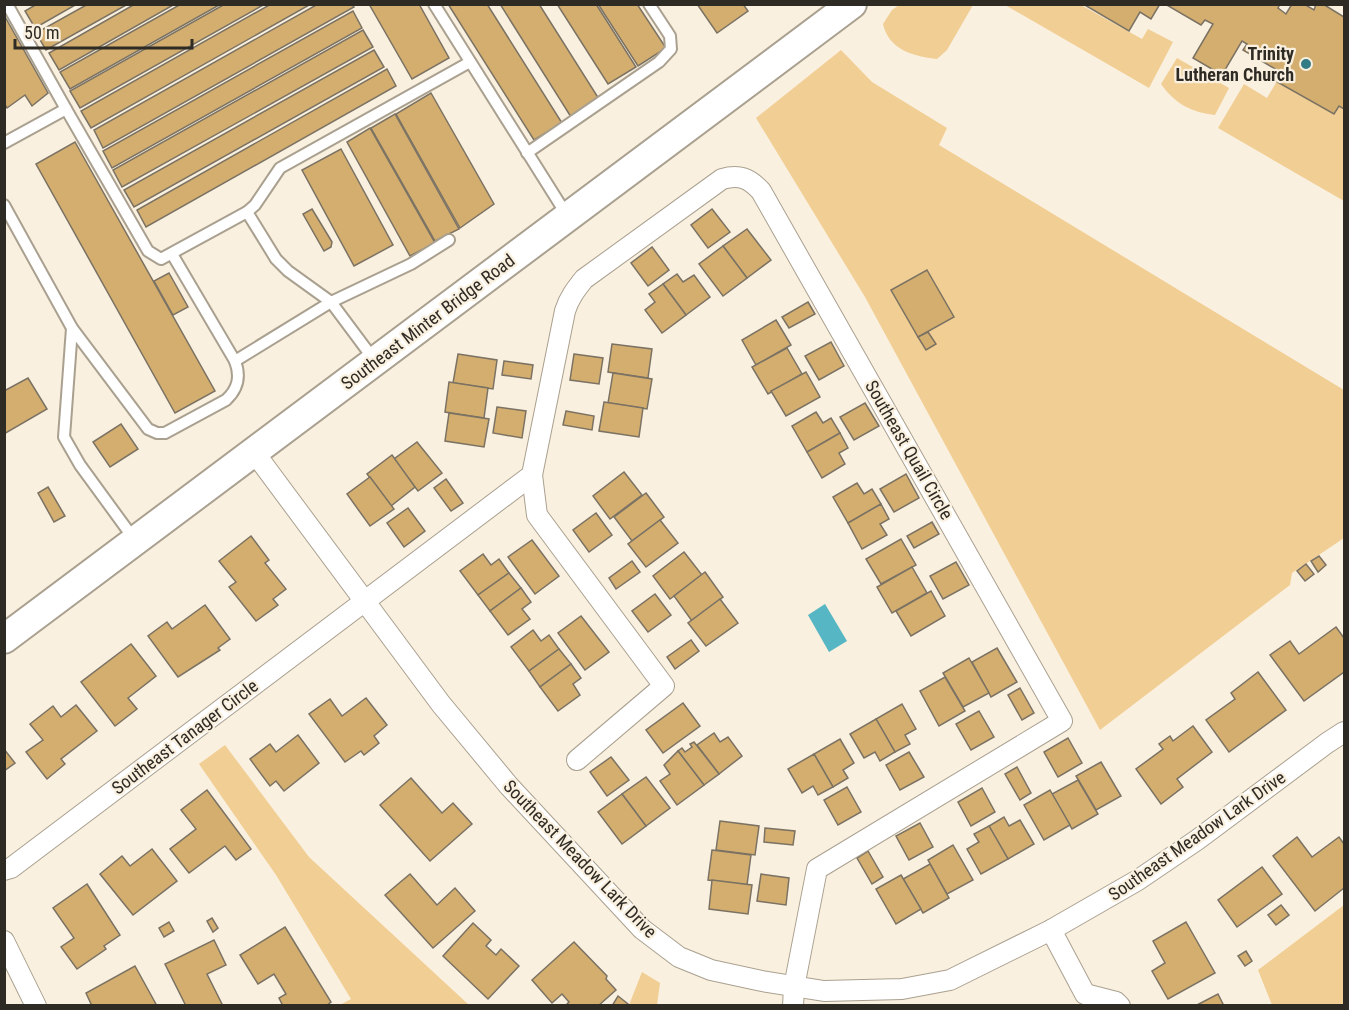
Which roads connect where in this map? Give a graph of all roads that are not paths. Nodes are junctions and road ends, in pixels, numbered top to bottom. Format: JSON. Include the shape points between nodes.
{"nodes":[{"id":1,"x":6,"y":4,"type":"edge"},
{"id":2,"x":434,"y":4,"type":"edge"},
{"id":3,"x":649,"y":4,"type":"edge"},
{"id":4,"x":852,"y":4,"type":"edge"},
{"id":5,"x":470,"y":62,"type":"junction"},
{"id":6,"x":66,"y":109,"type":"junction"},
{"id":7,"x":4,"y":143,"type":"edge"},
{"id":8,"x":527,"y":153,"type":"junction"},
{"id":9,"x":4,"y":205,"type":"edge"},
{"id":10,"x":247,"y":212,"type":"junction"},
{"id":11,"x":568,"y":217,"type":"junction"},
{"id":12,"x":449,"y":240,"type":"dead end"},
{"id":13,"x":172,"y":254,"type":"junction"},
{"id":14,"x":331,"y":302,"type":"junction"},
{"id":15,"x":72,"y":328,"type":"junction"},
{"id":16,"x":235,"y":361,"type":"junction"},
{"id":17,"x":375,"y":362,"type":"junction"},
{"id":18,"x":254,"y":452,"type":"junction"},
{"id":19,"x":532,"y":475,"type":"junction"},
{"id":20,"x":135,"y":541,"type":"junction"},
{"id":21,"x":365,"y":601,"type":"junction"},
{"id":22,"x":4,"y":639,"type":"edge"},
{"id":23,"x":1344,"y":732,"type":"edge"},
{"id":24,"x":577,"y":760,"type":"dead end"},
{"id":25,"x":4,"y":870,"type":"edge"},
{"id":26,"x":1051,"y":930,"type":"junction"},
{"id":27,"x":4,"y":941,"type":"edge"},
{"id":28,"x":794,"y":996,"type":"edge"},
{"id":29,"x":1082,"y":1000,"type":"edge"},
{"id":30,"x":36,"y":1005,"type":"edge"},
{"id":31,"x":1120,"y":1005,"type":"edge"}],
"edges":[{"from":1,"to":6,"type":"lane"},
{"from":2,"to":5,"type":"lane"},
{"from":3,"to":8,"type":"lane","via":[[670,36],[671,49],[659,62]]},
{"from":4,"to":11,"type":"main road","name":"Southeast Minter Bridge Road"},
{"from":5,"to":8,"type":"lane"},
{"from":5,"to":10,"type":"lane","via":[[280,168]]},
{"from":6,"to":7,"type":"lane"},
{"from":6,"to":13,"type":"lane","via":[[148,251],[161,259]]},
{"from":8,"to":11,"type":"lane"},
{"from":9,"to":15,"type":"lane"},
{"from":10,"to":13,"type":"lane"},
{"from":10,"to":14,"type":"lane","via":[[276,259]]},
{"from":11,"to":17,"type":"main road","name":"Southeast Minter Bridge Road"},
{"from":12,"to":14,"type":"lane","via":[[411,264]]},
{"from":13,"to":16,"type":"lane"},
{"from":14,"to":16,"type":"lane"},
{"from":14,"to":17,"type":"lane"},
{"from":15,"to":16,"type":"lane","via":[[148,429],[157,433],[173,430],[234,393],[238,383]]},
{"from":15,"to":20,"type":"lane","via":[[64,437]]},
{"from":17,"to":18,"type":"main road","name":"Southeast Minter Bridge Road"},
{"from":18,"to":20,"type":"main road","name":"Southeast Minter Bridge Road"},
{"from":18,"to":21,"type":"street","name":"Southeast Meadow Lark Drive"},
{"from":19,"to":21,"type":"street"},
{"from":19,"to":24,"type":"street","name":"Southeast Quail Circle","via":[[537,515],[664,686]]},
{"from":19,"to":28,"type":"street","name":"Southeast Quail Circle","via":[[566,311],[576,289],[584,279],[722,179],[733,176],[753,182],[1062,722],[817,869]]},
{"from":20,"to":22,"type":"main road","name":"Southeast Minter Bridge Road"},
{"from":21,"to":25,"type":"street","name":"Southeast Tanager Circle"},
{"from":21,"to":28,"type":"street","name":"Southeast Meadow Lark Drive","via":[[441,704],[509,786],[642,929],[679,957]]},
{"from":23,"to":26,"type":"street","name":"Southeast Meadow Lark Drive","via":[[1197,840]]},
{"from":26,"to":28,"type":"street","name":"Southeast Meadow Lark Drive","via":[[950,980],[902,989],[824,991]]},
{"from":26,"to":29,"type":"street"},
{"from":27,"to":30,"type":"street"},
{"from":29,"to":31,"type":"street"}]}
